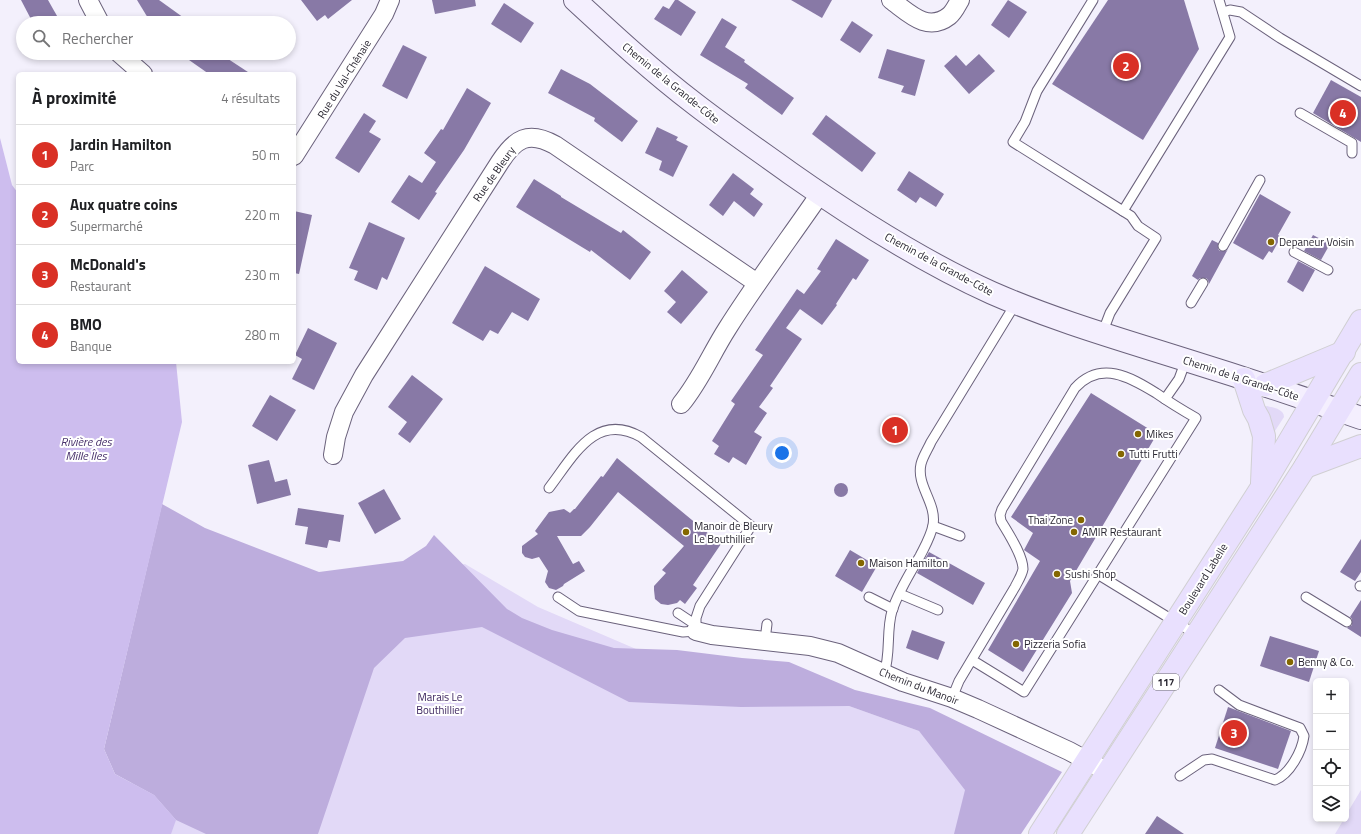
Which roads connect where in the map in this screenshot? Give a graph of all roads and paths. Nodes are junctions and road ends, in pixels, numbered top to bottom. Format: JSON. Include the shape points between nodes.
{"nodes":[{"id":1,"x":88,"y":0,"type":"edge"},
{"id":2,"x":390,"y":0,"type":"edge"},
{"id":3,"x":575,"y":0,"type":"edge"},
{"id":4,"x":891,"y":0,"type":"edge"},
{"id":5,"x":960,"y":0,"type":"edge"},
{"id":6,"x":1093,"y":0,"type":"edge"},
{"id":7,"x":1219,"y":0,"type":"edge"},
{"id":8,"x":1222,"y":12,"type":"junction"},
{"id":9,"x":96,"y":16,"type":"edge"},
{"id":10,"x":127,"y":60,"type":"edge"},
{"id":11,"x":141,"y":72,"type":"edge"},
{"id":12,"x":1361,"y":86,"type":"edge"},
{"id":13,"x":1300,"y":114,"type":"dead end"},
{"id":14,"x":296,"y":153,"type":"edge"},
{"id":15,"x":1352,"y":153,"type":"dead end"},
{"id":16,"x":1260,"y":180,"type":"dead end"},
{"id":17,"x":820,"y":194,"type":"junction"},
{"id":18,"x":1123,"y":211,"type":"junction"},
{"id":19,"x":1223,"y":246,"type":"dead end"},
{"id":20,"x":1294,"y":252,"type":"dead end"},
{"id":21,"x":1328,"y":270,"type":"dead end"},
{"id":22,"x":757,"y":283,"type":"junction"},
{"id":23,"x":1203,"y":283,"type":"dead end"},
{"id":24,"x":1015,"y":303,"type":"junction"},
{"id":25,"x":1191,"y":303,"type":"dead end"},
{"id":26,"x":1361,"y":322,"type":"edge"},
{"id":27,"x":1102,"y":334,"type":"junction"},
{"id":28,"x":1344,"y":352,"type":"junction"},
{"id":29,"x":1186,"y":360,"type":"junction"},
{"id":30,"x":1361,"y":374,"type":"edge"},
{"id":31,"x":1244,"y":379,"type":"junction"},
{"id":32,"x":1265,"y":385,"type":"junction"},
{"id":33,"x":1165,"y":399,"type":"junction"},
{"id":34,"x":1314,"y":401,"type":"junction"},
{"id":35,"x":681,"y":404,"type":"dead end"},
{"id":36,"x":1339,"y":410,"type":"junction"},
{"id":37,"x":1361,"y":418,"type":"edge"},
{"id":38,"x":1361,"y":446,"type":"edge"},
{"id":39,"x":333,"y":455,"type":"dead end"},
{"id":40,"x":1305,"y":466,"type":"junction"},
{"id":41,"x":1262,"y":487,"type":"junction"},
{"id":42,"x":549,"y":488,"type":"dead end"},
{"id":43,"x":933,"y":526,"type":"junction"},
{"id":44,"x":960,"y":536,"type":"dead end"},
{"id":45,"x":1099,"y":575,"type":"junction"},
{"id":46,"x":900,"y":594,"type":"junction"},
{"id":47,"x":558,"y":597,"type":"dead end"},
{"id":48,"x":869,"y":597,"type":"dead end"},
{"id":49,"x":1306,"y":597,"type":"dead end"},
{"id":50,"x":893,"y":609,"type":"junction"},
{"id":51,"x":938,"y":610,"type":"dead end"},
{"id":52,"x":678,"y":612,"type":"dead end"},
{"id":53,"x":1176,"y":622,"type":"junction"},
{"id":54,"x":1348,"y":622,"type":"dead end"},
{"id":55,"x":696,"y":628,"type":"junction"},
{"id":56,"x":1196,"y":635,"type":"junction"},
{"id":57,"x":972,"y":660,"type":"junction"},
{"id":58,"x":884,"y":674,"type":"junction"},
{"id":59,"x":1219,"y":690,"type":"dead end"},
{"id":60,"x":952,"y":698,"type":"junction"},
{"id":61,"x":1092,"y":752,"type":"junction"},
{"id":62,"x":1114,"y":763,"type":"junction"},
{"id":63,"x":1180,"y":776,"type":"dead end"},
{"id":64,"x":1040,"y":834,"type":"edge"},
{"id":65,"x":1068,"y":834,"type":"edge"}],
"edges":[{"from":1,"to":9,"type":"street"},
{"from":2,"to":14,"type":"street","name":"Rue du Val-Chênaie","via":[[384,14]]},
{"from":3,"to":17,"type":"main road","name":"Chemin de la Grande-Côte","via":[[690,101]]},
{"from":4,"to":5,"type":"street","via":[[917,20],[928,23],[939,22],[950,15]]},
{"from":6,"to":18,"type":"lane","via":[[1037,91],[1025,122],[1013,142]]},
{"from":7,"to":8,"type":"lane"},
{"from":8,"to":12,"type":"lane","via":[[1241,12]]},
{"from":8,"to":18,"type":"lane","via":[[1230,37]]},
{"from":10,"to":11,"type":"street"},
{"from":13,"to":15,"type":"lane","via":[[1352,143]]},
{"from":16,"to":19,"type":"lane"},
{"from":17,"to":22,"type":"street"},
{"from":17,"to":24,"type":"main road","name":"Chemin de la Grande-Côte","via":[[918,255]]},
{"from":18,"to":27,"type":"lane","via":[[1131,216],[1138,226],[1156,238],[1110,313]]},
{"from":20,"to":21,"type":"lane"},
{"from":22,"to":35,"type":"street","via":[[723,335],[698,383]]},
{"from":22,"to":39,"type":"street","name":"Rue de Bleury","via":[[555,145],[539,138],[518,141],[500,162],[364,375],[344,412]]},
{"from":23,"to":25,"type":"lane"},
{"from":24,"to":27,"type":"main road","name":"Chemin de la Grande-Côte"},
{"from":24,"to":43,"type":"lane","via":[[931,442],[921,463],[921,480],[933,510]]},
{"from":26,"to":28,"type":"main road","name":"Boulevard Labelle","number":"117"},
{"from":27,"to":29,"type":"main road","name":"Chemin de la Grande-Côte"},
{"from":28,"to":32,"type":"main road"},
{"from":28,"to":34,"type":"main road","name":"Boulevard Labelle","number":"117"},
{"from":29,"to":31,"type":"main road","name":"Chemin de la Grande-Côte"},
{"from":29,"to":33,"type":"lane","via":[[1179,379]]},
{"from":30,"to":36,"type":"main road","number":"117"},
{"from":31,"to":32,"type":"main road","name":"Chemin de la Grande-Côte"},
{"from":31,"to":41,"type":"main road","via":[[1264,436]]},
{"from":32,"to":34,"type":"main road","name":"Chemin de la Grande-Côte"},
{"from":33,"to":45,"type":"lane","via":[[1196,418]]},
{"from":33,"to":57,"type":"lane","via":[[1127,377],[1110,373],[1090,376],[1075,388],[1002,509],[1001,522],[1020,557],[1023,570]]},
{"from":34,"to":36,"type":"main road","name":"Chemin de la Grande-Côte"},
{"from":34,"to":41,"type":"main road","name":"Boulevard Labelle","number":"117"},
{"from":36,"to":37,"type":"main road","name":"Chemin de la Grande-Côte"},
{"from":36,"to":40,"type":"main road","number":"117"},
{"from":38,"to":40,"type":"main road"},
{"from":40,"to":56,"type":"main road","number":"117"},
{"from":41,"to":53,"type":"main road","name":"Boulevard Labelle","number":"117"},
{"from":42,"to":55,"type":"lane","via":[[590,437],[609,429],[626,430],[641,437],[751,526],[700,606]]},
{"from":43,"to":44,"type":"lane"},
{"from":43,"to":46,"type":"lane","via":[[927,543]]},
{"from":45,"to":53,"type":"lane"},
{"from":45,"to":57,"type":"lane","via":[[1024,692]]},
{"from":46,"to":50,"type":"lane"},
{"from":46,"to":51,"type":"lane"},
{"from":47,"to":55,"type":"lane","via":[[579,611],[683,632]]},
{"from":48,"to":50,"type":"lane"},
{"from":49,"to":54,"type":"lane"},
{"from":50,"to":58,"type":"lane"},
{"from":52,"to":55,"type":"lane"},
{"from":53,"to":56,"type":"lane"},
{"from":53,"to":61,"type":"main road","name":"Boulevard Labelle","number":"117"},
{"from":55,"to":58,"type":"street","name":"Chemin du Manoir","via":[[712,635],[766,632],[791,643],[824,649]]},
{"from":56,"to":62,"type":"main road","number":"117"},
{"from":57,"to":60,"type":"lane"},
{"from":58,"to":60,"type":"street","name":"Chemin du Manoir"},
{"from":59,"to":63,"type":"lane","via":[[1239,705],[1300,728],[1304,736],[1299,751],[1287,771],[1275,780],[1212,759],[1204,760]]},
{"from":60,"to":61,"type":"street","name":"Chemin du Manoir","via":[[1069,751]]},
{"from":61,"to":62,"type":"street","name":"Chemin du Manoir"},
{"from":61,"to":64,"type":"main road","name":"Boulevard Labelle","number":"117"},
{"from":62,"to":65,"type":"main road","number":"117"}]}
